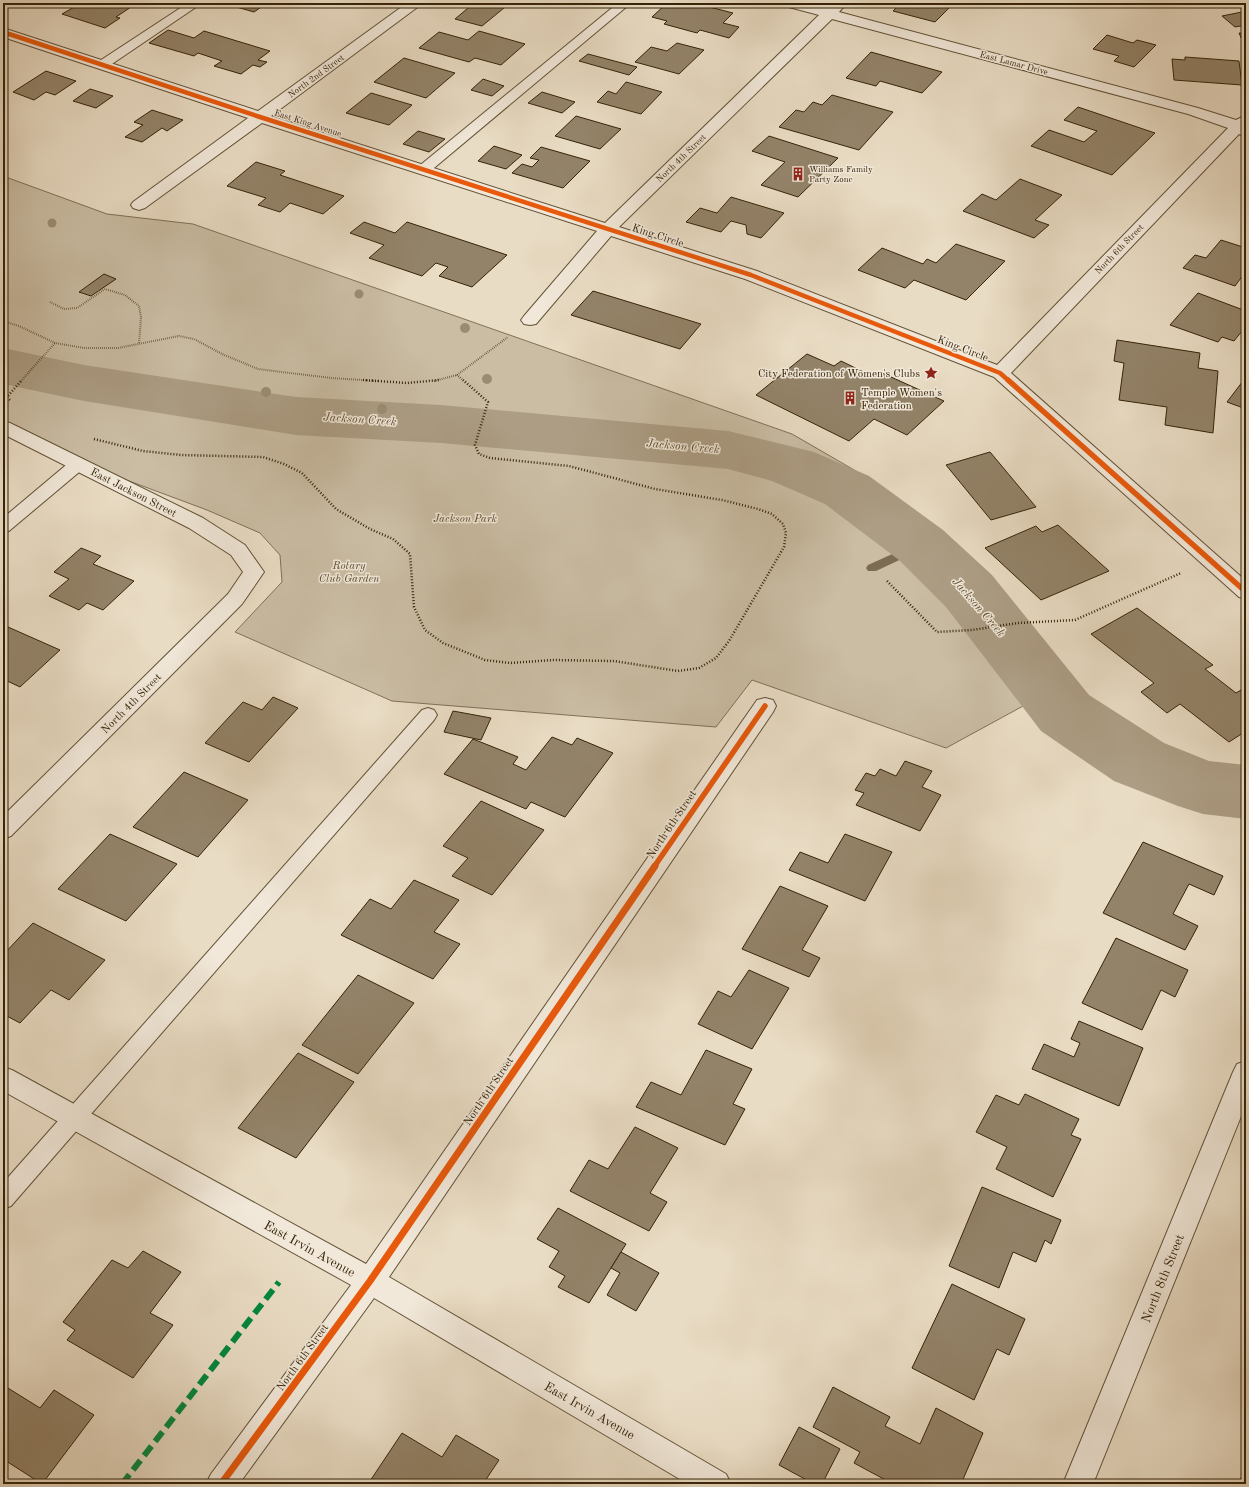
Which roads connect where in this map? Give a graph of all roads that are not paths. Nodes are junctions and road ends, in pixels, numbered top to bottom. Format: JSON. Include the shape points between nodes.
{"nodes":[{"id":1,"x":196,"y":3,"type":"edge"},
{"id":2,"x":416,"y":3,"type":"edge"},
{"id":3,"x":625,"y":3,"type":"edge"},
{"id":4,"x":790,"y":3,"type":"edge"},
{"id":5,"x":834,"y":8,"type":"edge"},
{"id":6,"x":3,"y":32,"type":"edge"},
{"id":7,"x":102,"y":65,"type":"junction"},
{"id":8,"x":260,"y":117,"type":"junction"},
{"id":9,"x":1243,"y":126,"type":"edge"},
{"id":10,"x":423,"y":170,"type":"junction"},
{"id":11,"x":139,"y":205,"type":"dead end"},
{"id":12,"x":608,"y":229,"type":"junction"},
{"id":13,"x":530,"y":320,"type":"road end"},
{"id":14,"x":1000,"y":373,"type":"junction"},
{"id":15,"x":3,"y":427,"type":"edge"},
{"id":16,"x":78,"y":464,"type":"junction"},
{"id":17,"x":3,"y":527,"type":"edge"},
{"id":18,"x":254,"y":572,"type":"joint"},
{"id":19,"x":1246,"y":592,"type":"edge"},
{"id":20,"x":765,"y":706,"type":"dead end"},
{"id":21,"x":428,"y":715,"type":"dead end"},
{"id":22,"x":3,"y":830,"type":"edge"},
{"id":23,"x":1246,"y":1072,"type":"edge"},
{"id":24,"x":3,"y":1078,"type":"edge"},
{"id":25,"x":75,"y":1118,"type":"junction"},
{"id":26,"x":3,"y":1199,"type":"edge"},
{"id":27,"x":370,"y":1281,"type":"junction"},
{"id":28,"x":222,"y":1484,"type":"edge"},
{"id":29,"x":716,"y":1484,"type":"edge"},
{"id":30,"x":1078,"y":1484,"type":"edge"}],
"edges":[{"from":1,"to":7,"type":"lane"},
{"from":2,"to":8,"type":"street","name":"North 2nd Street"},
{"from":3,"to":10,"type":"lane"},
{"from":4,"to":5,"type":"street","name":"East Lamar Drive"},
{"from":5,"to":9,"type":"street","name":"East Lamar Drive"},
{"from":5,"to":12,"type":"street","name":"North 4th Street"},
{"from":6,"to":7,"type":"street","name":"East King Avenue"},
{"from":7,"to":8,"type":"street","name":"East King Avenue"},
{"from":8,"to":10,"type":"street","name":"East King Avenue"},
{"from":8,"to":11,"type":"street","name":"North 2nd Street"},
{"from":9,"to":14,"type":"street","name":"North 6th Street"},
{"from":10,"to":12,"type":"street","name":"East King Avenue"},
{"from":12,"to":13,"type":"street","name":"North 4th Street"},
{"from":12,"to":14,"type":"street","name":"King Circle","via":[[751,275]]},
{"from":14,"to":19,"type":"street","name":"King Circle"},
{"from":15,"to":16,"type":"street","name":"East Jackson Street"},
{"from":16,"to":17,"type":"lane"},
{"from":16,"to":18,"type":"street","name":"East Jackson Street","via":[[196,524],[238,550]]},
{"from":18,"to":22,"type":"street","name":"North 4th Street","via":[[235,599]]},
{"from":20,"to":27,"type":"street","name":"North 6th Street"},
{"from":21,"to":25,"type":"lane"},
{"from":23,"to":30,"type":"street","name":"North 8th Street"},
{"from":24,"to":25,"type":"street","name":"East Irvin Avenue"},
{"from":25,"to":26,"type":"lane"},
{"from":25,"to":27,"type":"street","name":"East Irvin Avenue"},
{"from":27,"to":28,"type":"street","name":"North 6th Street"},
{"from":27,"to":29,"type":"street","name":"East Irvin Avenue"}]}
